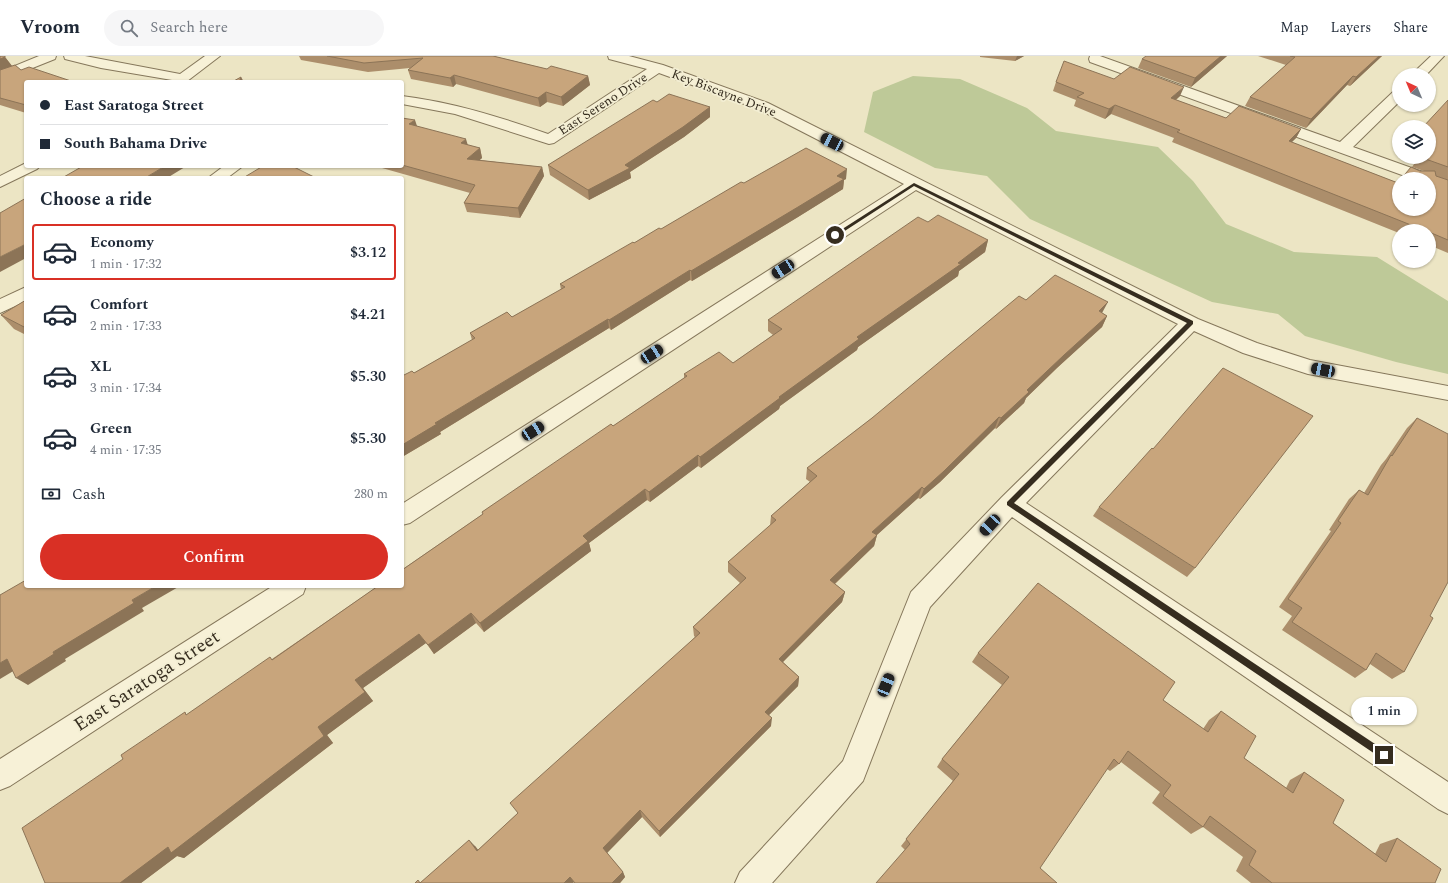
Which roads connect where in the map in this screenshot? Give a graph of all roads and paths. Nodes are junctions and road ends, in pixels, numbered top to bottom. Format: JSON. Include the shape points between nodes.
{"nodes":[{"id":1,"x":50,"y":56,"type":"edge"},
{"id":2,"x":70,"y":56,"type":"edge"},
{"id":3,"x":214,"y":56,"type":"edge"},
{"id":4,"x":614,"y":56,"type":"edge"},
{"id":5,"x":1438,"y":56,"type":"edge"},
{"id":6,"x":1098,"y":57,"type":"edge"},
{"id":7,"x":658,"y":68,"type":"junction"},
{"id":8,"x":1425,"y":68,"type":"edge"},
{"id":9,"x":0,"y":77,"type":"edge"},
{"id":10,"x":180,"y":80,"type":"edge"},
{"id":11,"x":404,"y":100,"type":"edge"},
{"id":12,"x":1392,"y":101,"type":"edge"},
{"id":13,"x":1343,"y":148,"type":"junction"},
{"id":14,"x":28,"y":168,"type":"edge"},
{"id":15,"x":232,"y":168,"type":"edge"},
{"id":16,"x":1408,"y":172,"type":"edge"},
{"id":17,"x":219,"y":176,"type":"edge"},
{"id":18,"x":0,"y":182,"type":"edge"},
{"id":19,"x":914,"y":184,"type":"junction"},
{"id":20,"x":24,"y":294,"type":"edge"},
{"id":21,"x":0,"y":308,"type":"edge"},
{"id":22,"x":1191,"y":323,"type":"junction"},
{"id":23,"x":1448,"y":394,"type":"edge"},
{"id":24,"x":1010,"y":504,"type":"junction"},
{"id":25,"x":404,"y":515,"type":"edge"},
{"id":26,"x":291,"y":588,"type":"edge"},
{"id":27,"x":0,"y":776,"type":"edge"},
{"id":28,"x":1448,"y":799,"type":"edge"},
{"id":29,"x":752,"y":883,"type":"edge"}],
"edges":[{"from":1,"to":9,"type":"street"},
{"from":2,"to":10,"type":"street"},
{"from":3,"to":10,"type":"street"},
{"from":4,"to":7,"type":"street","name":"Key Biscayne Drive"},
{"from":5,"to":8,"type":"street"},
{"from":6,"to":13,"type":"street"},
{"from":7,"to":11,"type":"street","name":"East Sereno Drive","via":[[549,140],[490,118]]},
{"from":7,"to":19,"type":"street","name":"Key Biscayne Drive","via":[[763,106]]},
{"from":12,"to":13,"type":"street"},
{"from":13,"to":16,"type":"street"},
{"from":14,"to":18,"type":"street"},
{"from":15,"to":17,"type":"street"},
{"from":19,"to":22,"type":"street","name":"Key Biscayne Drive"},
{"from":19,"to":25,"type":"street"},
{"from":20,"to":21,"type":"street"},
{"from":22,"to":23,"type":"street","name":"Key Biscayne Drive","via":[[1250,348],[1308,367]]},
{"from":22,"to":24,"type":"street"},
{"from":24,"to":28,"type":"street"},
{"from":24,"to":29,"type":"street","via":[[920,600],[852,770]]},
{"from":26,"to":27,"type":"street","name":"East Saratoga Street"}]}
